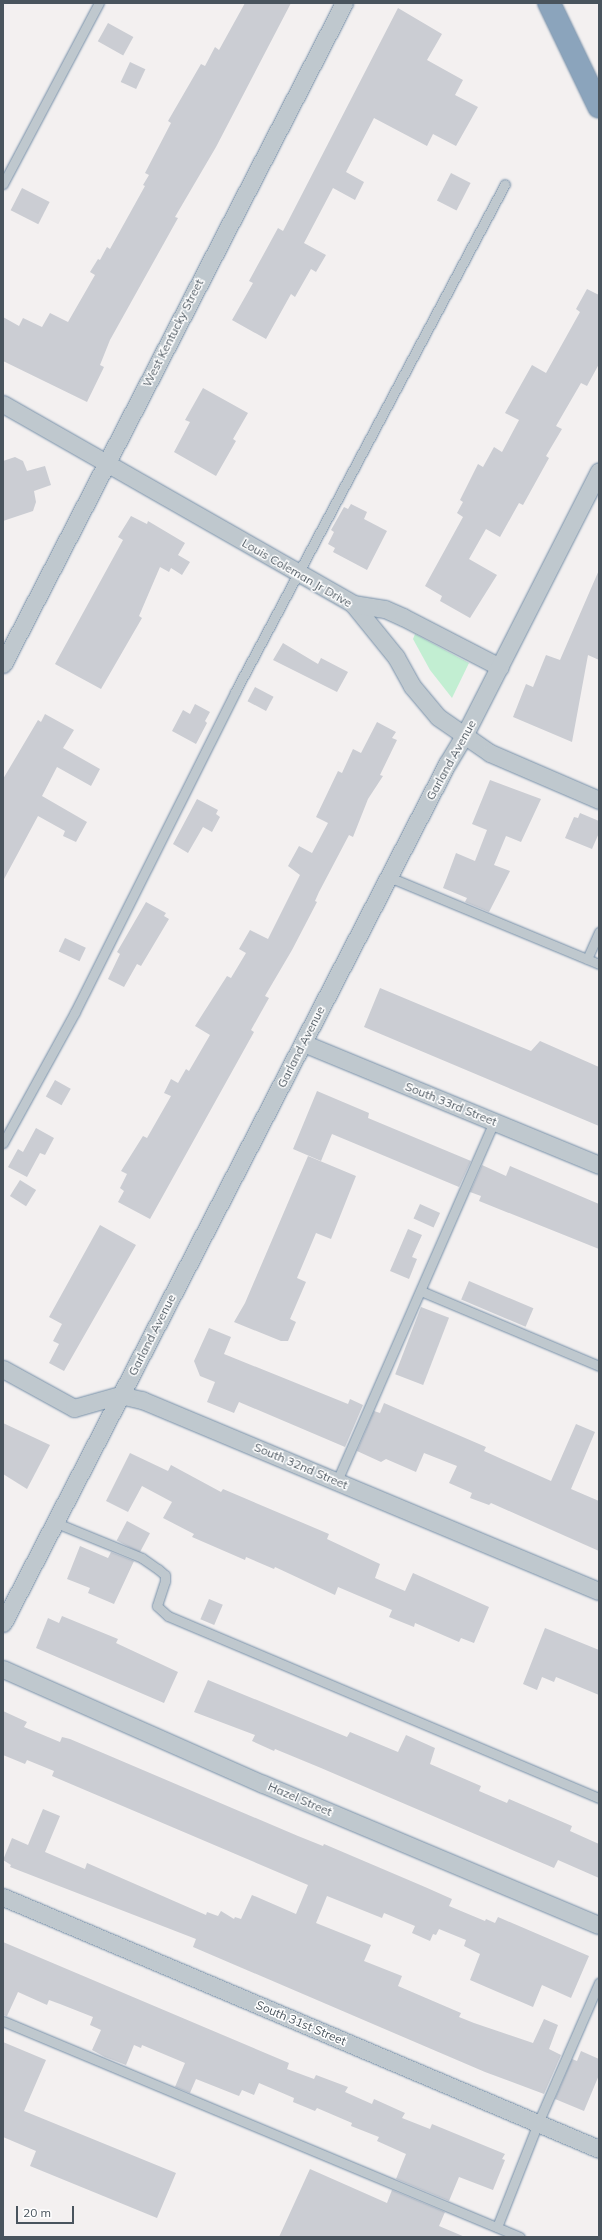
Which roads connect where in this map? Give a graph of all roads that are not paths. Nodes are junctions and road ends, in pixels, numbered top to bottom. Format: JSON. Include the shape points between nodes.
{"nodes":[{"id":1,"x":99,"y":3,"type":"edge"},
{"id":2,"x":344,"y":3,"type":"edge"},
{"id":3,"x":549,"y":3,"type":"edge"},
{"id":4,"x":599,"y":107,"type":"edge"},
{"id":5,"x":3,"y":184,"type":"edge"},
{"id":6,"x":505,"y":184,"type":"dead end"},
{"id":7,"x":3,"y":404,"type":"edge"},
{"id":8,"x":106,"y":465,"type":"junction"},
{"id":9,"x":599,"y":471,"type":"edge"},
{"id":10,"x":299,"y":572,"type":"junction"},
{"id":11,"x":353,"y":604,"type":"junction"},
{"id":12,"x":3,"y":664,"type":"edge"},
{"id":13,"x":500,"y":667,"type":"junction"},
{"id":14,"x":464,"y":736,"type":"junction"},
{"id":15,"x":599,"y":800,"type":"edge"},
{"id":16,"x":389,"y":877,"type":"junction"},
{"id":17,"x":599,"y":932,"type":"edge"},
{"id":18,"x":587,"y":959,"type":"junction"},
{"id":19,"x":599,"y":964,"type":"edge"},
{"id":20,"x":303,"y":1043,"type":"junction"},
{"id":21,"x":494,"y":1122,"type":"junction"},
{"id":22,"x":3,"y":1143,"type":"edge"},
{"id":23,"x":599,"y":1165,"type":"edge"},
{"id":24,"x":421,"y":1291,"type":"junction"},
{"id":25,"x":599,"y":1366,"type":"edge"},
{"id":26,"x":3,"y":1369,"type":"edge"},
{"id":27,"x":120,"y":1395,"type":"junction"},
{"id":28,"x":338,"y":1480,"type":"junction"},
{"id":29,"x":54,"y":1522,"type":"junction"},
{"id":30,"x":599,"y":1591,"type":"edge"},
{"id":31,"x":3,"y":1623,"type":"edge"},
{"id":32,"x":3,"y":1669,"type":"edge"},
{"id":33,"x":599,"y":1798,"type":"edge"},
{"id":34,"x":3,"y":1897,"type":"edge"},
{"id":35,"x":599,"y":1925,"type":"edge"},
{"id":36,"x":599,"y":1984,"type":"edge"},
{"id":37,"x":3,"y":2021,"type":"edge"},
{"id":38,"x":538,"y":2123,"type":"junction"},
{"id":39,"x":599,"y":2149,"type":"edge"},
{"id":40,"x":497,"y":2227,"type":"junction"},
{"id":41,"x":520,"y":2237,"type":"edge"}],
"edges":[{"from":1,"to":5,"type":"lane"},
{"from":2,"to":8,"type":"street","name":"West Kentucky Street"},
{"from":3,"to":4,"type":"highway"},
{"from":6,"to":10,"type":"lane"},
{"from":7,"to":8,"type":"street","name":"Louis Coleman Jr Drive"},
{"from":8,"to":10,"type":"street","name":"Louis Coleman Jr Drive"},
{"from":8,"to":12,"type":"street","name":"West Kentucky Street"},
{"from":9,"to":13,"type":"street","name":"Garland Avenue"},
{"from":10,"to":11,"type":"street","name":"Louis Coleman Jr Drive"},
{"from":10,"to":22,"type":"lane","via":[[172,816],[75,1012]]},
{"from":11,"to":13,"type":"street","via":[[385,609]]},
{"from":11,"to":14,"type":"street","name":"Louis Coleman Jr Drive","via":[[396,657],[412,686],[438,717]]},
{"from":13,"to":14,"type":"street","name":"Garland Avenue"},
{"from":14,"to":15,"type":"street","name":"Louis Coleman Jr Drive","via":[[490,753]]},
{"from":14,"to":16,"type":"street","name":"Garland Avenue"},
{"from":16,"to":18,"type":"lane"},
{"from":16,"to":20,"type":"street","name":"Garland Avenue"},
{"from":17,"to":18,"type":"lane"},
{"from":18,"to":19,"type":"lane"},
{"from":20,"to":21,"type":"street","name":"South 33rd Street"},
{"from":20,"to":27,"type":"street","name":"Garland Avenue"},
{"from":21,"to":23,"type":"street","name":"South 33rd Street"},
{"from":21,"to":24,"type":"lane"},
{"from":24,"to":25,"type":"lane"},
{"from":24,"to":28,"type":"lane"},
{"from":26,"to":27,"type":"street","name":"South 32nd Street","via":[[74,1408]]},
{"from":27,"to":28,"type":"street","name":"South 32nd Street","via":[[142,1400]]},
{"from":27,"to":29,"type":"street","name":"Garland Avenue"},
{"from":28,"to":30,"type":"street","name":"South 32nd Street"},
{"from":29,"to":31,"type":"street","name":"Garland Avenue"},
{"from":29,"to":33,"type":"lane","via":[[142,1558],[158,1569],[165,1575],[166,1581],[157,1606],[168,1616]]},
{"from":32,"to":35,"type":"street","name":"Hazel Street","via":[[263,1784]]},
{"from":34,"to":38,"type":"street","name":"South 31st Street"},
{"from":36,"to":38,"type":"lane"},
{"from":37,"to":40,"type":"lane"},
{"from":38,"to":39,"type":"street","name":"South 31st Street"},
{"from":38,"to":40,"type":"lane"},
{"from":40,"to":41,"type":"lane"}]}
